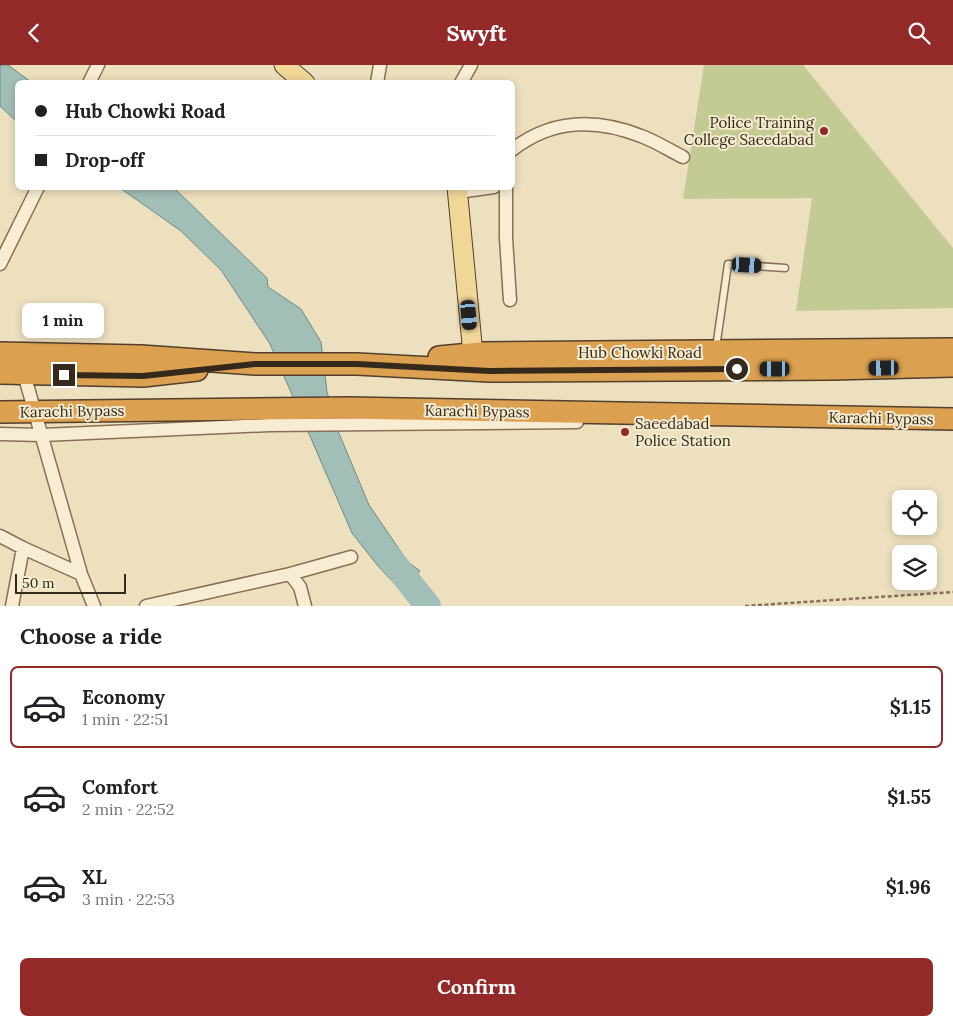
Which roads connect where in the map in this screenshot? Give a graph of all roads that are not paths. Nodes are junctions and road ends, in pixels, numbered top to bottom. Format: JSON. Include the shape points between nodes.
{"nodes":[{"id":1,"x":98,"y":65,"type":"edge"},
{"id":2,"x":284,"y":65,"type":"edge"},
{"id":3,"x":380,"y":65,"type":"edge"},
{"id":4,"x":471,"y":65,"type":"edge"},
{"id":5,"x":90,"y":80,"type":"edge"},
{"id":6,"x":302,"y":80,"type":"edge"},
{"id":7,"x":378,"y":80,"type":"edge"},
{"id":8,"x":463,"y":80,"type":"edge"},
{"id":9,"x":515,"y":148,"type":"edge"},
{"id":10,"x":683,"y":157,"type":"dead end"},
{"id":11,"x":37,"y":190,"type":"edge"},
{"id":12,"x":458,"y":190,"type":"edge"},
{"id":13,"x":506,"y":190,"type":"edge"},
{"id":14,"x":0,"y":265,"type":"edge"},
{"id":15,"x":785,"y":268,"type":"dead end"},
{"id":16,"x":510,"y":300,"type":"dead end"},
{"id":17,"x":953,"y":349,"type":"edge"},
{"id":18,"x":715,"y":352,"type":"junction"},
{"id":19,"x":0,"y":353,"type":"edge"},
{"id":20,"x":473,"y":354,"type":"junction"},
{"id":21,"x":261,"y":364,"type":"junction"},
{"id":22,"x":350,"y":364,"type":"junction"},
{"id":23,"x":953,"y":366,"type":"edge"},
{"id":24,"x":0,"y":373,"type":"edge"},
{"id":25,"x":24,"y":374,"type":"junction"},
{"id":26,"x":35,"y":412,"type":"junction"},
{"id":27,"x":0,"y":413,"type":"edge"},
{"id":28,"x":267,"y":417,"type":"junction"},
{"id":29,"x":953,"y":419,"type":"edge"},
{"id":30,"x":0,"y":434,"type":"edge"},
{"id":31,"x":42,"y":435,"type":"junction"},
{"id":32,"x":0,"y":536,"type":"edge"},
{"id":33,"x":22,"y":548,"type":"junction"},
{"id":34,"x":351,"y":557,"type":"dead end"},
{"id":35,"x":81,"y":574,"type":"junction"},
{"id":36,"x":290,"y":574,"type":"junction"},
{"id":37,"x":12,"y":606,"type":"edge"},
{"id":38,"x":94,"y":606,"type":"edge"},
{"id":39,"x":146,"y":606,"type":"edge"},
{"id":40,"x":305,"y":606,"type":"edge"}],
"edges":[{"from":1,"to":5,"type":"street"},
{"from":2,"to":6,"type":"main road"},
{"from":3,"to":7,"type":"street"},
{"from":4,"to":8,"type":"street"},
{"from":9,"to":10,"type":"street","via":[[538,133],[575,123],[602,125],[641,136]]},
{"from":11,"to":14,"type":"street"},
{"from":12,"to":20,"type":"main road"},
{"from":13,"to":16,"type":"street"},
{"from":15,"to":18,"type":"lane","via":[[728,264]]},
{"from":17,"to":18,"type":"highway","name":"Hub Chowki Road"},
{"from":18,"to":20,"type":"highway","name":"Hub Chowki Road"},
{"from":19,"to":21,"type":"highway","name":"Hub Chowki Road"},
{"from":20,"to":22,"type":"highway","name":"Hub Chowki Road"},
{"from":21,"to":22,"type":"highway","name":"Hub Chowki Road"},
{"from":21,"to":25,"type":"highway","via":[[143,376]]},
{"from":22,"to":23,"type":"highway","name":"Hub Chowki Road","via":[[489,371]]},
{"from":24,"to":25,"type":"highway"},
{"from":25,"to":26,"type":"street"},
{"from":26,"to":27,"type":"highway","name":"Karachi Bypass"},
{"from":26,"to":28,"type":"highway","name":"Karachi Bypass"},
{"from":26,"to":31,"type":"street"},
{"from":28,"to":29,"type":"highway","name":"Karachi Bypass","via":[[719,415]]},
{"from":28,"to":31,"type":"street"},
{"from":30,"to":31,"type":"street"},
{"from":31,"to":35,"type":"street"},
{"from":32,"to":33,"type":"street"},
{"from":33,"to":35,"type":"street"},
{"from":33,"to":37,"type":"street"},
{"from":34,"to":36,"type":"street"},
{"from":35,"to":38,"type":"street"},
{"from":36,"to":39,"type":"street"},
{"from":36,"to":40,"type":"street","via":[[300,587]]}]}
